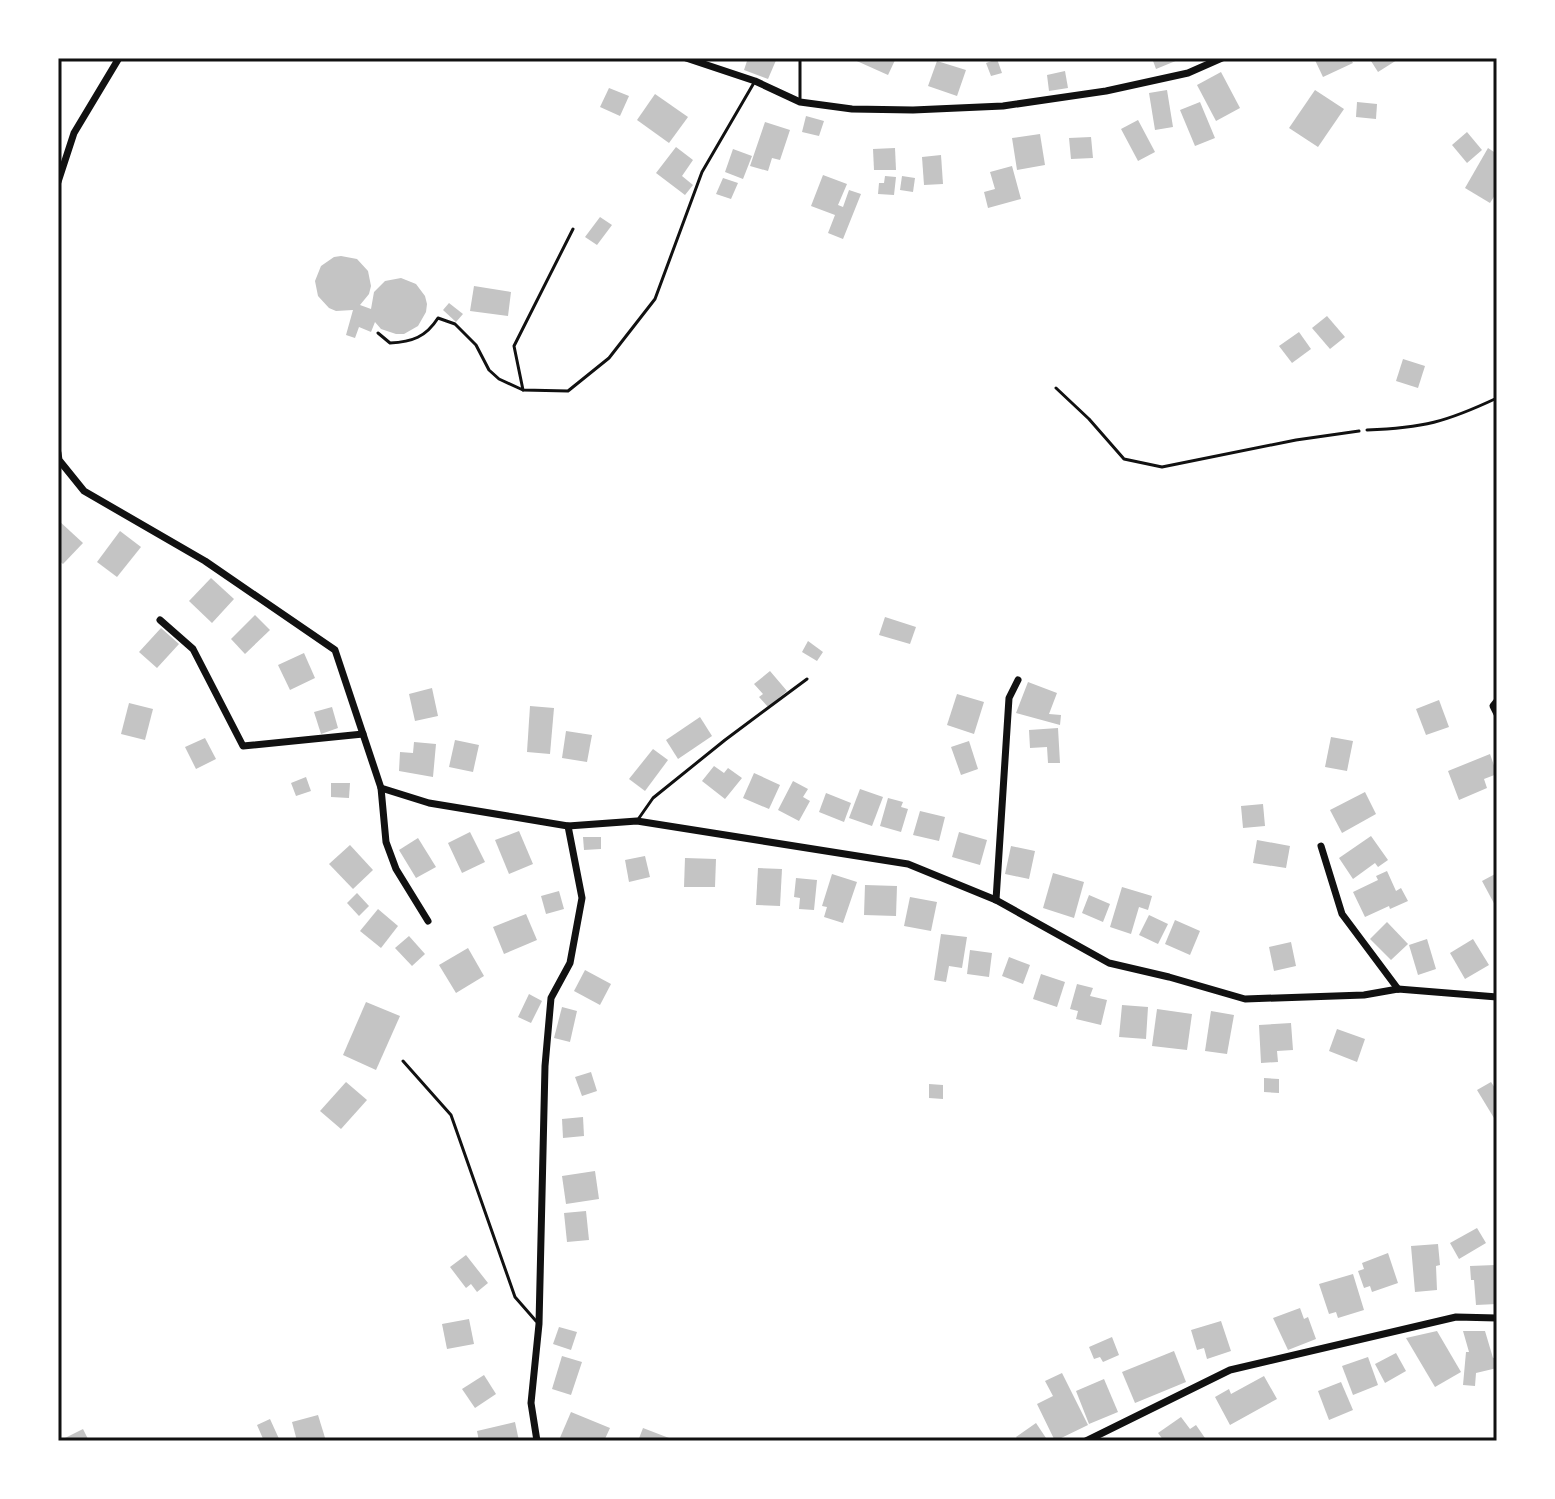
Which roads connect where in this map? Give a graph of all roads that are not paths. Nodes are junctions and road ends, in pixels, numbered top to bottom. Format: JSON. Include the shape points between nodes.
{"nodes":[{"id":1,"x":119,"y":58,"type":"edge"},
{"id":2,"x":686,"y":58,"type":"edge"},
{"id":3,"x":800,"y":58,"type":"edge"},
{"id":4,"x":1222,"y":58,"type":"edge"},
{"id":5,"x":755,"y":81,"type":"junction"},
{"id":6,"x":800,"y":102,"type":"junction"},
{"id":7,"x":58,"y":182,"type":"edge"},
{"id":8,"x":573,"y":229,"type":"dead end"},
{"id":9,"x":378,"y":333,"type":"dead end"},
{"id":10,"x":523,"y":390,"type":"junction"},
{"id":11,"x":1497,"y":398,"type":"edge"},
{"id":12,"x":1367,"y":430,"type":"road end"},
{"id":13,"x":58,"y":453,"type":"edge"},
{"id":14,"x":160,"y":620,"type":"dead end"},
{"id":15,"x":807,"y":679,"type":"dead end"},
{"id":16,"x":1018,"y":680,"type":"dead end"},
{"id":17,"x":1497,"y":701,"type":"edge"},
{"id":18,"x":1497,"y":714,"type":"edge"},
{"id":19,"x":363,"y":734,"type":"junction"},
{"id":20,"x":381,"y":788,"type":"junction"},
{"id":21,"x":637,"y":821,"type":"junction"},
{"id":22,"x":568,"y":826,"type":"junction"},
{"id":23,"x":1321,"y":846,"type":"dead end"},
{"id":24,"x":996,"y":900,"type":"junction"},
{"id":25,"x":428,"y":921,"type":"dead end"},
{"id":26,"x":1398,"y":989,"type":"junction"},
{"id":27,"x":1496,"y":996,"type":"edge"},
{"id":28,"x":403,"y":1061,"type":"dead end"},
{"id":29,"x":1497,"y":1318,"type":"edge"},
{"id":30,"x":539,"y":1324,"type":"junction"},
{"id":31,"x":537,"y":1441,"type":"edge"},
{"id":32,"x":1086,"y":1441,"type":"edge"}],
"edges":[{"from":1,"to":7,"type":"street","via":[[74,133]]},
{"from":2,"to":5,"type":"street"},
{"from":3,"to":6,"type":"lane"},
{"from":4,"to":6,"type":"street","via":[[1188,73],[1106,91],[1003,106],[852,109]]},
{"from":5,"to":6,"type":"street"},
{"from":5,"to":10,"type":"lane","via":[[702,172],[655,299],[609,358],[568,391]]},
{"from":8,"to":10,"type":"lane","via":[[514,346]]},
{"from":9,"to":10,"type":"lane","via":[[390,343],[410,343],[429,332],[438,318],[455,324],[476,345],[489,370]]},
{"from":11,"to":12,"type":"lane","via":[[1441,422]]},
{"from":13,"to":19,"type":"street","via":[[84,491],[205,561],[335,650]]},
{"from":14,"to":19,"type":"street","via":[[193,649],[243,746]]},
{"from":15,"to":21,"type":"lane","via":[[653,798]]},
{"from":16,"to":24,"type":"street","via":[[1009,698]]},
{"from":17,"to":18,"type":"street"},
{"from":19,"to":20,"type":"street"},
{"from":20,"to":22,"type":"street","via":[[429,803]]},
{"from":20,"to":25,"type":"street","via":[[386,842]]},
{"from":21,"to":22,"type":"street"},
{"from":21,"to":24,"type":"street","via":[[908,864]]},
{"from":22,"to":30,"type":"street","via":[[582,898],[570,963],[551,998]]},
{"from":23,"to":26,"type":"street","via":[[1342,914]]},
{"from":24,"to":26,"type":"street","via":[[1109,963],[1245,999]]},
{"from":26,"to":27,"type":"street"},
{"from":28,"to":30,"type":"lane","via":[[451,1115],[515,1297]]},
{"from":29,"to":32,"type":"street","via":[[1456,1317],[1230,1370]]},
{"from":30,"to":31,"type":"street","via":[[531,1403]]}]}
